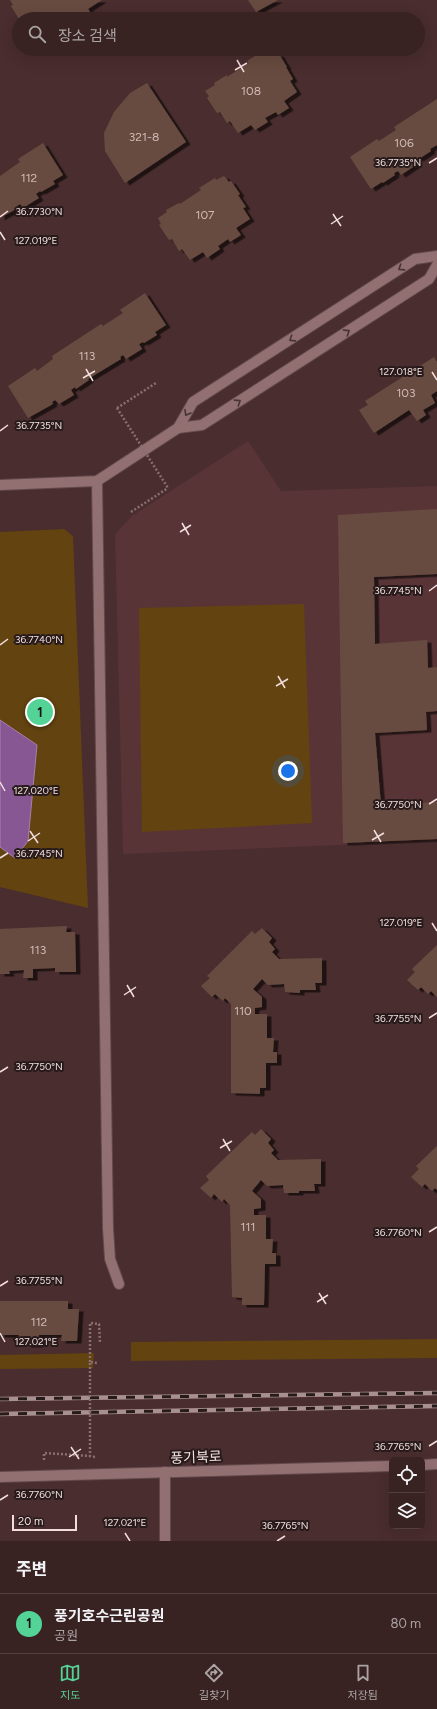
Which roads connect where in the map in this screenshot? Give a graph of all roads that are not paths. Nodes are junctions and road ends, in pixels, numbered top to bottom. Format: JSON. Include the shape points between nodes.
{"nodes":[{"id":1,"x":437,"y":256,"type":"edge"},
{"id":2,"x":437,"y":266,"type":"edge"},
{"id":3,"x":178,"y":428,"type":"junction"},
{"id":4,"x":97,"y":481,"type":"junction"},
{"id":5,"x":0,"y":485,"type":"edge"},
{"id":6,"x":119,"y":1284,"type":"dead end"},
{"id":7,"x":437,"y":1464,"type":"edge"},
{"id":8,"x":425,"y":1465,"type":"edge"},
{"id":9,"x":389,"y":1466,"type":"edge"},
{"id":10,"x":165,"y":1472,"type":"junction"},
{"id":11,"x":0,"y":1477,"type":"edge"},
{"id":12,"x":165,"y":1541,"type":"edge"}],
"edges":[{"from":1,"to":3,"type":"street","one_way":true,"via":[[415,259],[193,402]]},
{"from":3,"to":2,"type":"street","one_way":true,"via":[[202,425],[430,279]]},
{"from":3,"to":4,"type":"street"},
{"from":4,"to":5,"type":"street"},
{"from":4,"to":6,"type":"street","via":[[108,1228],[110,1259]]},
{"from":7,"to":8,"type":"street"},
{"from":9,"to":10,"type":"street","name":"풍기북로"},
{"from":10,"to":11,"type":"street","name":"풍기북로"},
{"from":10,"to":12,"type":"street"}]}
